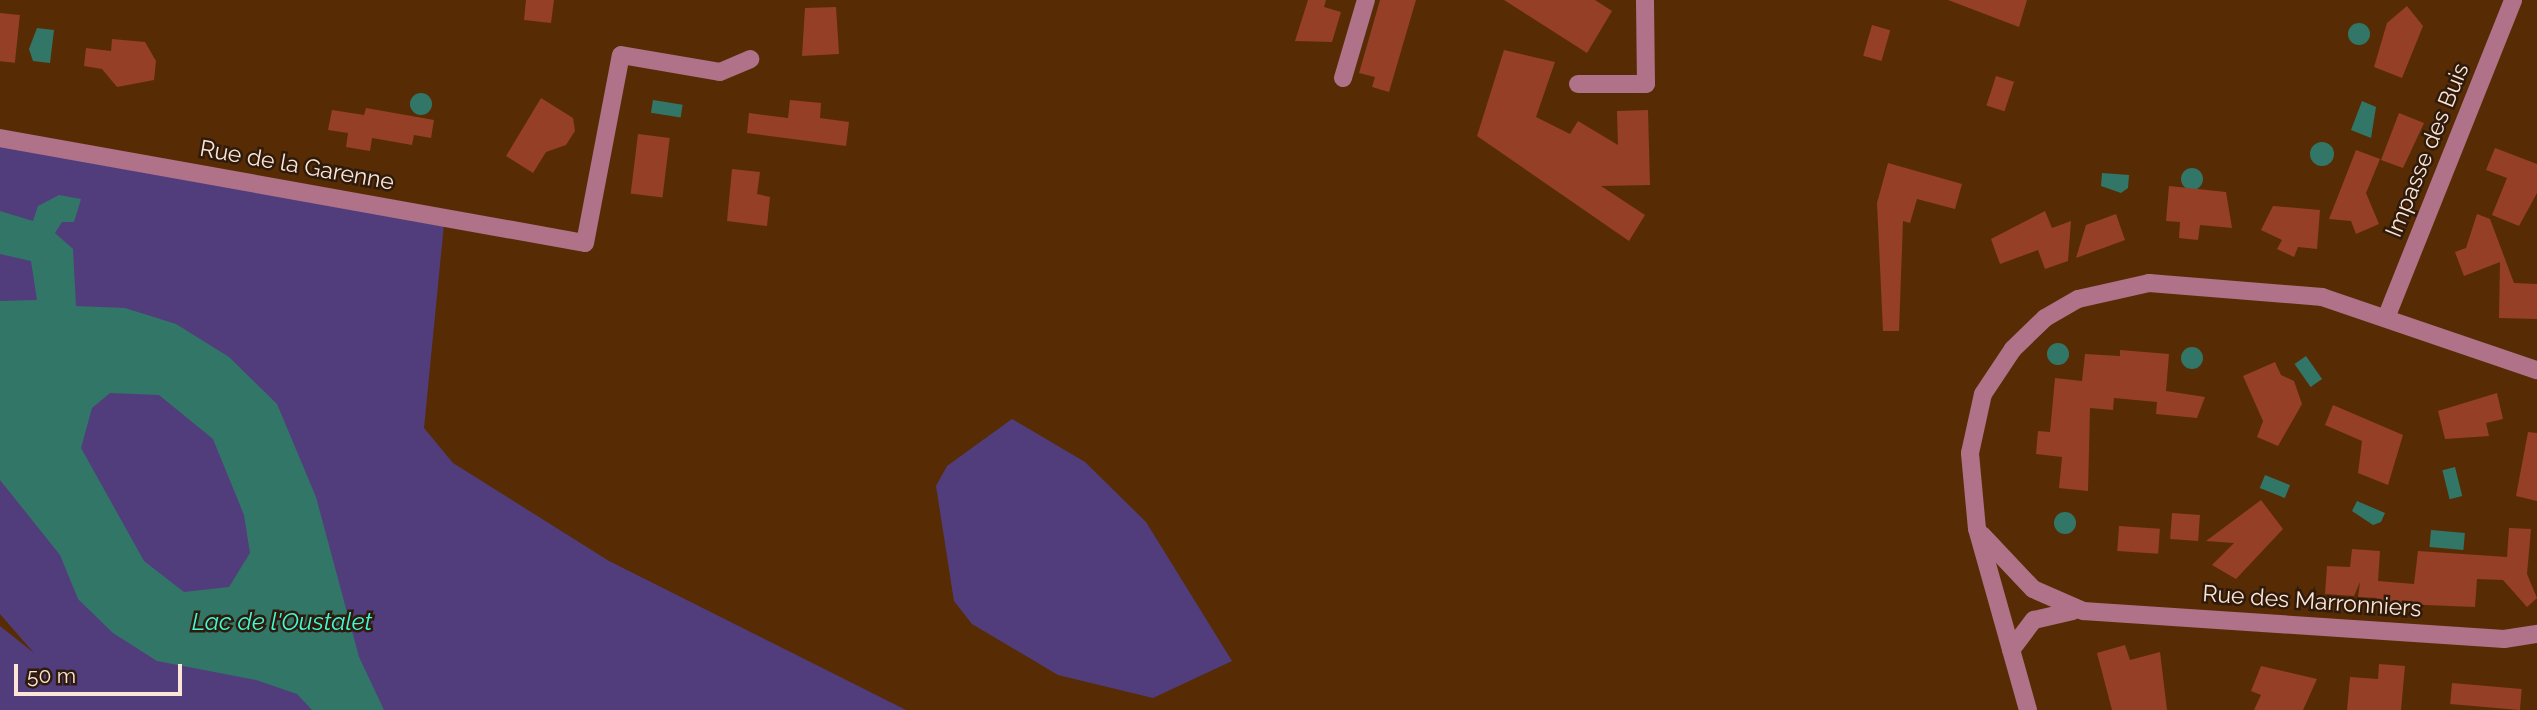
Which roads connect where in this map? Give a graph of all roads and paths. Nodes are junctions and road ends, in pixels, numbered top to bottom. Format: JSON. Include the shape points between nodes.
{"nodes":[{"id":1,"x":1366,"y":0,"type":"edge"},
{"id":2,"x":1645,"y":0,"type":"edge"},
{"id":3,"x":2513,"y":0,"type":"edge"},
{"id":4,"x":750,"y":59,"type":"dead end"},
{"id":5,"x":1343,"y":78,"type":"dead end"},
{"id":6,"x":1578,"y":84,"type":"dead end"},
{"id":7,"x":0,"y":138,"type":"edge"},
{"id":8,"x":2386,"y":318,"type":"junction"},
{"id":9,"x":2537,"y":370,"type":"edge"},
{"id":10,"x":1978,"y":529,"type":"junction"},
{"id":11,"x":2083,"y":611,"type":"junction"},
{"id":12,"x":2537,"y":634,"type":"edge"},
{"id":13,"x":2011,"y":650,"type":"junction"},
{"id":14,"x":2028,"y":710,"type":"edge"}],
"edges":[{"from":1,"to":5,"type":"street"},
{"from":2,"to":6,"type":"street","via":[[1646,84]]},
{"from":3,"to":8,"type":"street","name":"Impasse des Buis"},
{"from":4,"to":7,"type":"street","name":"Rue de la Garenne","via":[[720,72],[621,55],[585,243]]},
{"from":8,"to":9,"type":"street"},
{"from":8,"to":10,"type":"street","via":[[2322,297],[2149,283],[2078,299],[2045,318],[2013,349],[1983,394],[1970,453]]},
{"from":10,"to":11,"type":"street","name":"Rue des Marronniers","via":[[2033,589]]},
{"from":10,"to":13,"type":"street"},
{"from":11,"to":12,"type":"street","name":"Rue des Marronniers","via":[[2504,639]]},
{"from":11,"to":13,"type":"street","name":"Rue des Marronniers","via":[[2049,612]]},
{"from":13,"to":14,"type":"street"}]}
